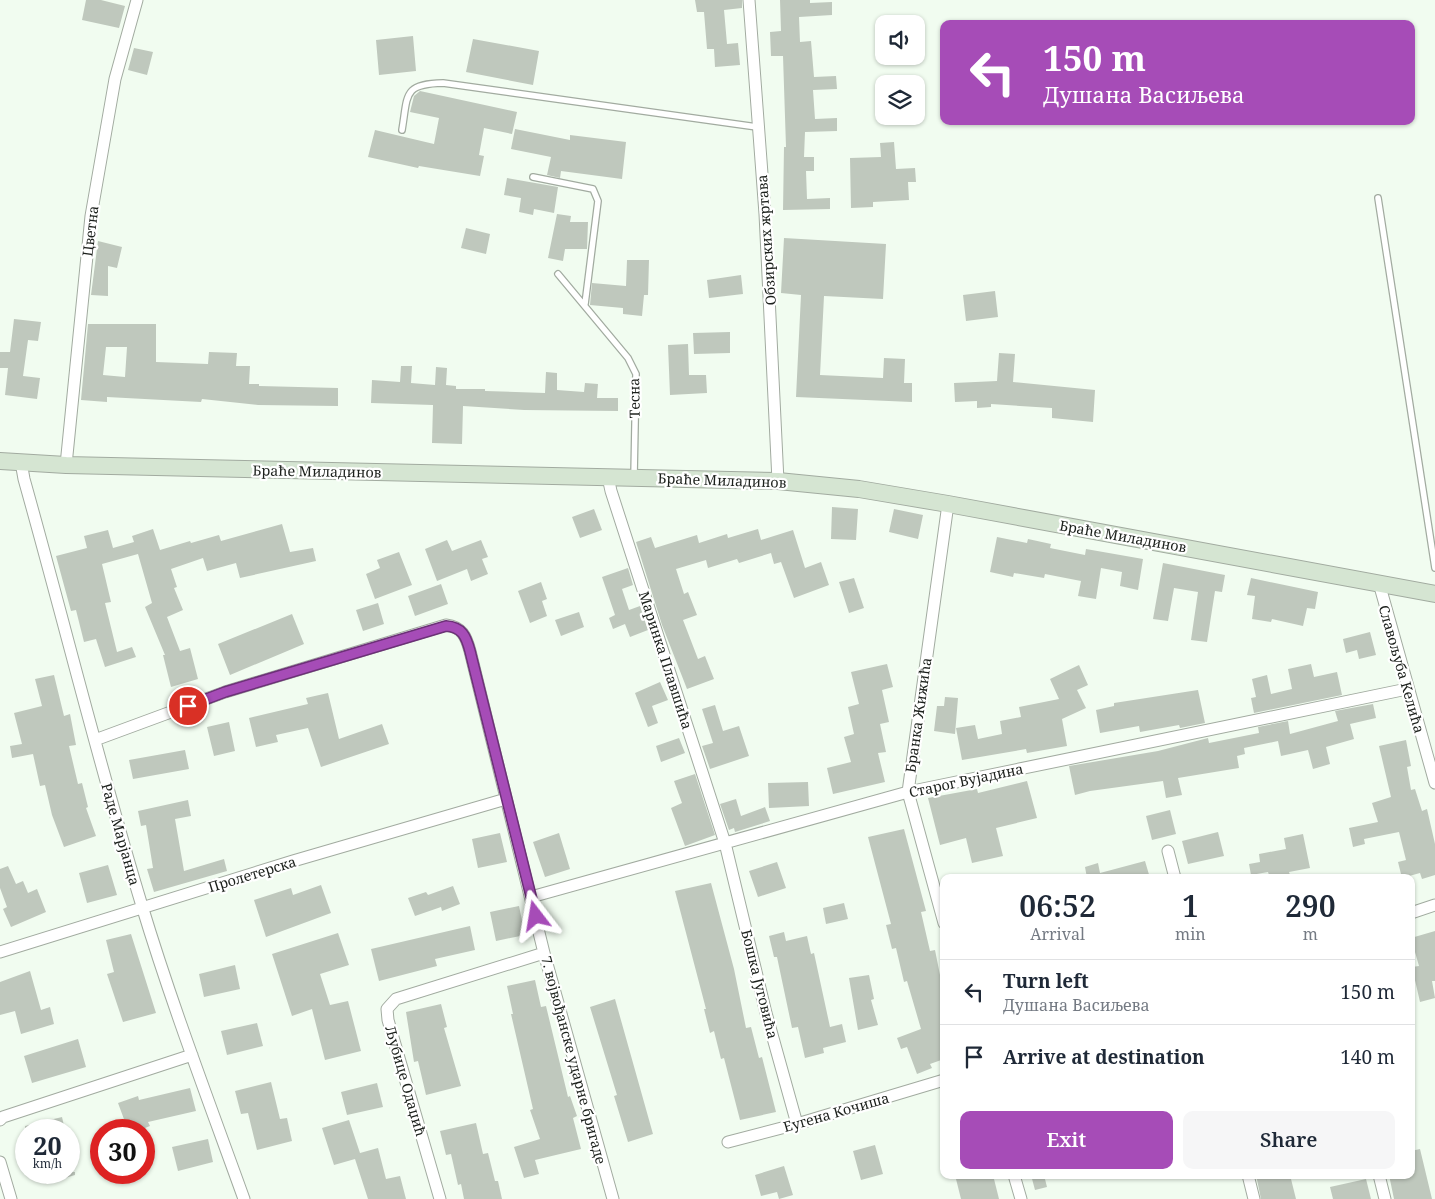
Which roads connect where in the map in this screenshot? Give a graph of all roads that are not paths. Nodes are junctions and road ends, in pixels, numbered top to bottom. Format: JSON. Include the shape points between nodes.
{"nodes":[{"id":1,"x":137,"y":0,"type":"edge"},
{"id":2,"x":749,"y":0,"type":"edge"},
{"id":3,"x":757,"y":127,"type":"junction"},
{"id":4,"x":402,"y":130,"type":"dead end"},
{"id":5,"x":533,"y":177,"type":"dead end"},
{"id":6,"x":1378,"y":198,"type":"dead end"},
{"id":7,"x":558,"y":274,"type":"dead end"},
{"id":8,"x":585,"y":304,"type":"junction"},
{"id":9,"x":0,"y":460,"type":"edge"},
{"id":10,"x":21,"y":462,"type":"junction"},
{"id":11,"x":66,"y":465,"type":"junction"},
{"id":12,"x":608,"y":477,"type":"junction"},
{"id":13,"x":634,"y":478,"type":"junction"},
{"id":14,"x":778,"y":481,"type":"junction"},
{"id":15,"x":948,"y":504,"type":"junction"},
{"id":16,"x":1435,"y":568,"type":"edge"},
{"id":17,"x":1379,"y":583,"type":"junction"},
{"id":18,"x":1435,"y":594,"type":"edge"},
{"id":19,"x":1407,"y":689,"type":"junction"},
{"id":20,"x":95,"y":740,"type":"junction"},
{"id":21,"x":1435,"y":783,"type":"edge"},
{"id":22,"x":908,"y":792,"type":"junction"},
{"id":23,"x":506,"y":800,"type":"junction"},
{"id":24,"x":725,"y":843,"type":"junction"},
{"id":25,"x":1168,"y":851,"type":"dead end"},
{"id":26,"x":1174,"y":874,"type":"edge"},
{"id":27,"x":531,"y":897,"type":"junction"},
{"id":28,"x":1435,"y":905,"type":"edge"},
{"id":29,"x":142,"y":907,"type":"junction"},
{"id":30,"x":940,"y":908,"type":"edge"},
{"id":31,"x":1415,"y":912,"type":"edge"},
{"id":32,"x":0,"y":952,"type":"edge"},
{"id":33,"x":544,"y":953,"type":"junction"},
{"id":34,"x":192,"y":1055,"type":"junction"},
{"id":35,"x":940,"y":1081,"type":"edge"},
{"id":36,"x":0,"y":1120,"type":"edge"},
{"id":37,"x":797,"y":1124,"type":"junction"},
{"id":38,"x":728,"y":1142,"type":"dead end"},
{"id":39,"x":0,"y":1162,"type":"edge"},
{"id":40,"x":1015,"y":1179,"type":"edge"},
{"id":41,"x":1249,"y":1179,"type":"edge"},
{"id":42,"x":1380,"y":1179,"type":"edge"},
{"id":43,"x":11,"y":1199,"type":"edge"},
{"id":44,"x":244,"y":1199,"type":"edge"},
{"id":45,"x":440,"y":1199,"type":"edge"},
{"id":46,"x":612,"y":1199,"type":"edge"},
{"id":47,"x":1021,"y":1199,"type":"edge"},
{"id":48,"x":1254,"y":1199,"type":"edge"},
{"id":49,"x":1384,"y":1199,"type":"edge"}],
"edges":[{"from":1,"to":11,"type":"street","name":"Цветна","via":[[115,79],[91,216]]},
{"from":2,"to":3,"type":"street","name":"Обзирских жртава"},
{"from":3,"to":4,"type":"lane","via":[[443,83],[421,84],[414,88],[408,96]]},
{"from":3,"to":14,"type":"street","name":"Обзирских жртава","via":[[765,214]]},
{"from":5,"to":8,"type":"lane","via":[[584,185],[593,189],[596,195],[598,201]]},
{"from":6,"to":16,"type":"lane"},
{"from":7,"to":8,"type":"lane","name":"Тесна"},
{"from":8,"to":13,"type":"lane","name":"Тесна","via":[[628,358],[636,374]]},
{"from":9,"to":10,"type":"main road","name":"Браће Миладинов"},
{"from":10,"to":11,"type":"main road","name":"Браће Миладинов"},
{"from":10,"to":20,"type":"street","name":"Раде Марјанца"},
{"from":11,"to":12,"type":"main road","name":"Браће Миладинов"},
{"from":12,"to":13,"type":"main road","name":"Браће Миладинов"},
{"from":12,"to":24,"type":"street","name":"Маринка Плавшића"},
{"from":13,"to":14,"type":"main road","name":"Браће Миладинов"},
{"from":14,"to":15,"type":"main road","name":"Браће Миладинов","via":[[850,488]]},
{"from":15,"to":17,"type":"main road","name":"Браће Миладинов"},
{"from":15,"to":22,"type":"street","name":"Бранка Жижића"},
{"from":17,"to":18,"type":"main road","name":"Браће Миладинов"},
{"from":17,"to":19,"type":"street","name":"Славољуба Келића"},
{"from":19,"to":21,"type":"street","name":"Славољуба Келића"},
{"from":19,"to":22,"type":"street","name":"Старог Вујадина"},
{"from":20,"to":23,"type":"street","name":"7. војвођанске ударне бригаде","via":[[225,692],[446,626],[456,626],[462,631],[470,651]]},
{"from":20,"to":29,"type":"street","name":"Раде Марјанца"},
{"from":22,"to":24,"type":"street","name":"Старог Вујадина"},
{"from":22,"to":30,"type":"street","name":"Бранка Жижића"},
{"from":23,"to":27,"type":"street","name":"7. војвођанске ударне бригаде"},
{"from":23,"to":29,"type":"street","name":"Пролетерска"},
{"from":24,"to":27,"type":"street","name":"Старог Вујадина"},
{"from":24,"to":37,"type":"street","name":"Бошка Југовића"},
{"from":25,"to":26,"type":"street"},
{"from":27,"to":33,"type":"street","name":"7. војвођанске ударне бригаде"},
{"from":28,"to":31,"type":"street"},
{"from":29,"to":32,"type":"street","name":"Пролетерска"},
{"from":29,"to":34,"type":"street","name":"Раде Марјанца"},
{"from":33,"to":45,"type":"street","name":"Љубице Одаџић","via":[[396,999],[387,1009]]},
{"from":33,"to":46,"type":"street","name":"7. војвођанске ударне бригаде"},
{"from":34,"to":36,"type":"street"},
{"from":34,"to":44,"type":"street","name":"Раде Марјанца"},
{"from":35,"to":37,"type":"street","name":"Еугена Кочиша"},
{"from":37,"to":38,"type":"street","name":"Еугена Кочиша"},
{"from":39,"to":43,"type":"street"},
{"from":40,"to":47,"type":"street"},
{"from":41,"to":48,"type":"street"},
{"from":42,"to":49,"type":"street"}]}
